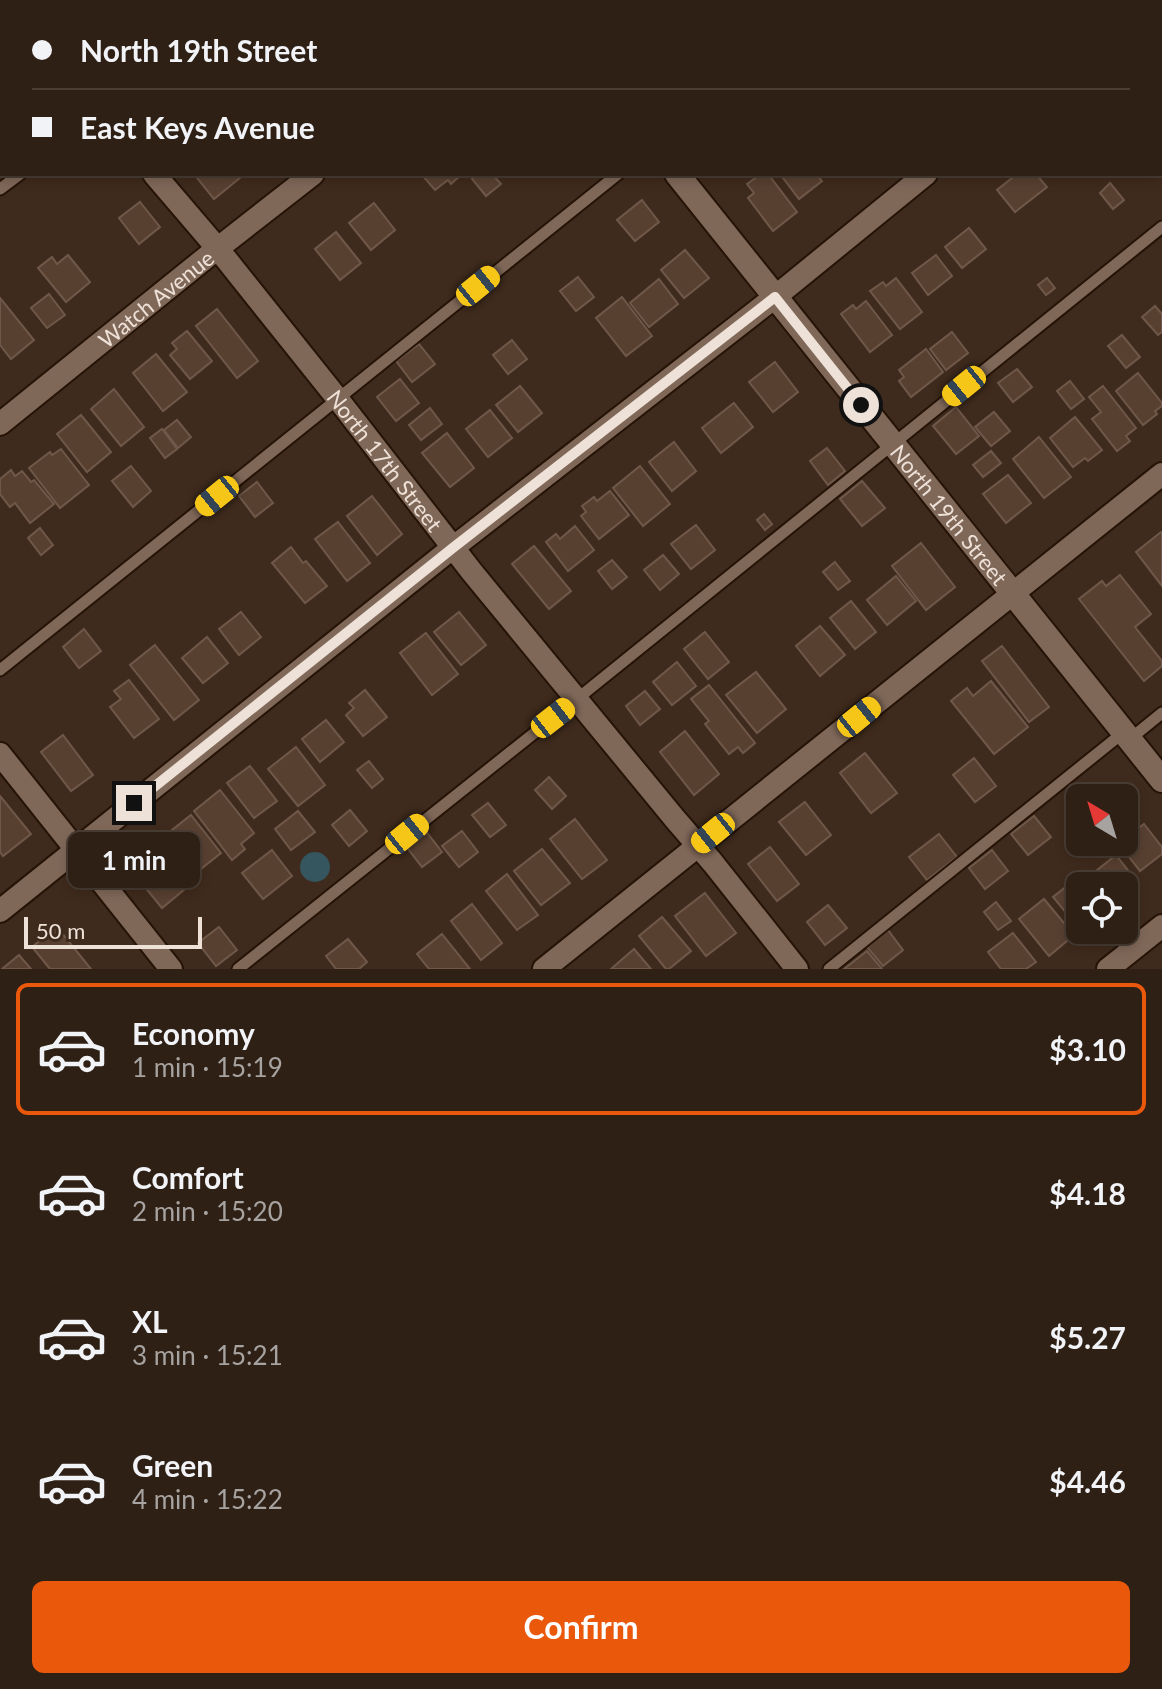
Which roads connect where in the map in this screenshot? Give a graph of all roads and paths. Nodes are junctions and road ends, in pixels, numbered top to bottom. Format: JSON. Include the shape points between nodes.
{"nodes":[{"id":1,"x":17,"y":176,"type":"edge"},
{"id":2,"x":156,"y":176,"type":"edge"},
{"id":3,"x":310,"y":176,"type":"edge"},
{"id":4,"x":615,"y":176,"type":"edge"},
{"id":5,"x":679,"y":176,"type":"edge"},
{"id":6,"x":924,"y":176,"type":"edge"},
{"id":7,"x":0,"y":189,"type":"edge"},
{"id":8,"x":1162,"y":227,"type":"edge"},
{"id":9,"x":218,"y":249,"type":"junction"},
{"id":10,"x":775,"y":297,"type":"junction"},
{"id":11,"x":337,"y":398,"type":"junction"},
{"id":12,"x":0,"y":424,"type":"edge"},
{"id":13,"x":892,"y":444,"type":"junction"},
{"id":14,"x":1162,"y":474,"type":"edge"},
{"id":15,"x":454,"y":547,"type":"junction"},
{"id":16,"x":1013,"y":595,"type":"junction"},
{"id":17,"x":0,"y":670,"type":"edge"},
{"id":18,"x":577,"y":699,"type":"junction"},
{"id":19,"x":1162,"y":713,"type":"edge"},
{"id":20,"x":1126,"y":736,"type":"junction"},
{"id":21,"x":0,"y":754,"type":"edge"},
{"id":22,"x":1162,"y":780,"type":"edge"},
{"id":23,"x":698,"y":846,"type":"junction"},
{"id":24,"x":77,"y":849,"type":"junction"},
{"id":25,"x":0,"y":911,"type":"edge"},
{"id":26,"x":1162,"y":926,"type":"edge"},
{"id":27,"x":171,"y":969,"type":"edge"},
{"id":28,"x":238,"y":969,"type":"edge"},
{"id":29,"x":544,"y":969,"type":"edge"},
{"id":30,"x":797,"y":969,"type":"edge"},
{"id":31,"x":829,"y":969,"type":"edge"},
{"id":32,"x":1108,"y":969,"type":"edge"}],
"edges":[{"from":1,"to":7,"type":"lane"},
{"from":2,"to":9,"type":"street","name":"North 17th Street"},
{"from":3,"to":9,"type":"street","name":"Watch Avenue"},
{"from":4,"to":11,"type":"lane"},
{"from":5,"to":10,"type":"street","name":"North 19th Street"},
{"from":6,"to":10,"type":"street"},
{"from":8,"to":13,"type":"lane"},
{"from":9,"to":11,"type":"street","name":"North 17th Street"},
{"from":9,"to":12,"type":"street","name":"Watch Avenue"},
{"from":10,"to":13,"type":"street","name":"North 19th Street"},
{"from":10,"to":15,"type":"street"},
{"from":11,"to":15,"type":"street","name":"North 17th Street"},
{"from":11,"to":17,"type":"lane"},
{"from":13,"to":16,"type":"street","name":"North 19th Street"},
{"from":13,"to":18,"type":"lane"},
{"from":14,"to":16,"type":"street"},
{"from":15,"to":18,"type":"street","name":"North 17th Street"},
{"from":15,"to":24,"type":"street"},
{"from":16,"to":20,"type":"street","name":"North 19th Street"},
{"from":16,"to":23,"type":"street"},
{"from":18,"to":23,"type":"street","name":"North 17th Street"},
{"from":18,"to":28,"type":"lane"},
{"from":19,"to":20,"type":"lane"},
{"from":20,"to":22,"type":"street","name":"North 19th Street"},
{"from":20,"to":31,"type":"lane"},
{"from":21,"to":24,"type":"street"},
{"from":23,"to":29,"type":"street"},
{"from":23,"to":30,"type":"street","name":"North 17th Street"},
{"from":24,"to":25,"type":"street"},
{"from":24,"to":27,"type":"street"},
{"from":26,"to":32,"type":"street"}]}
